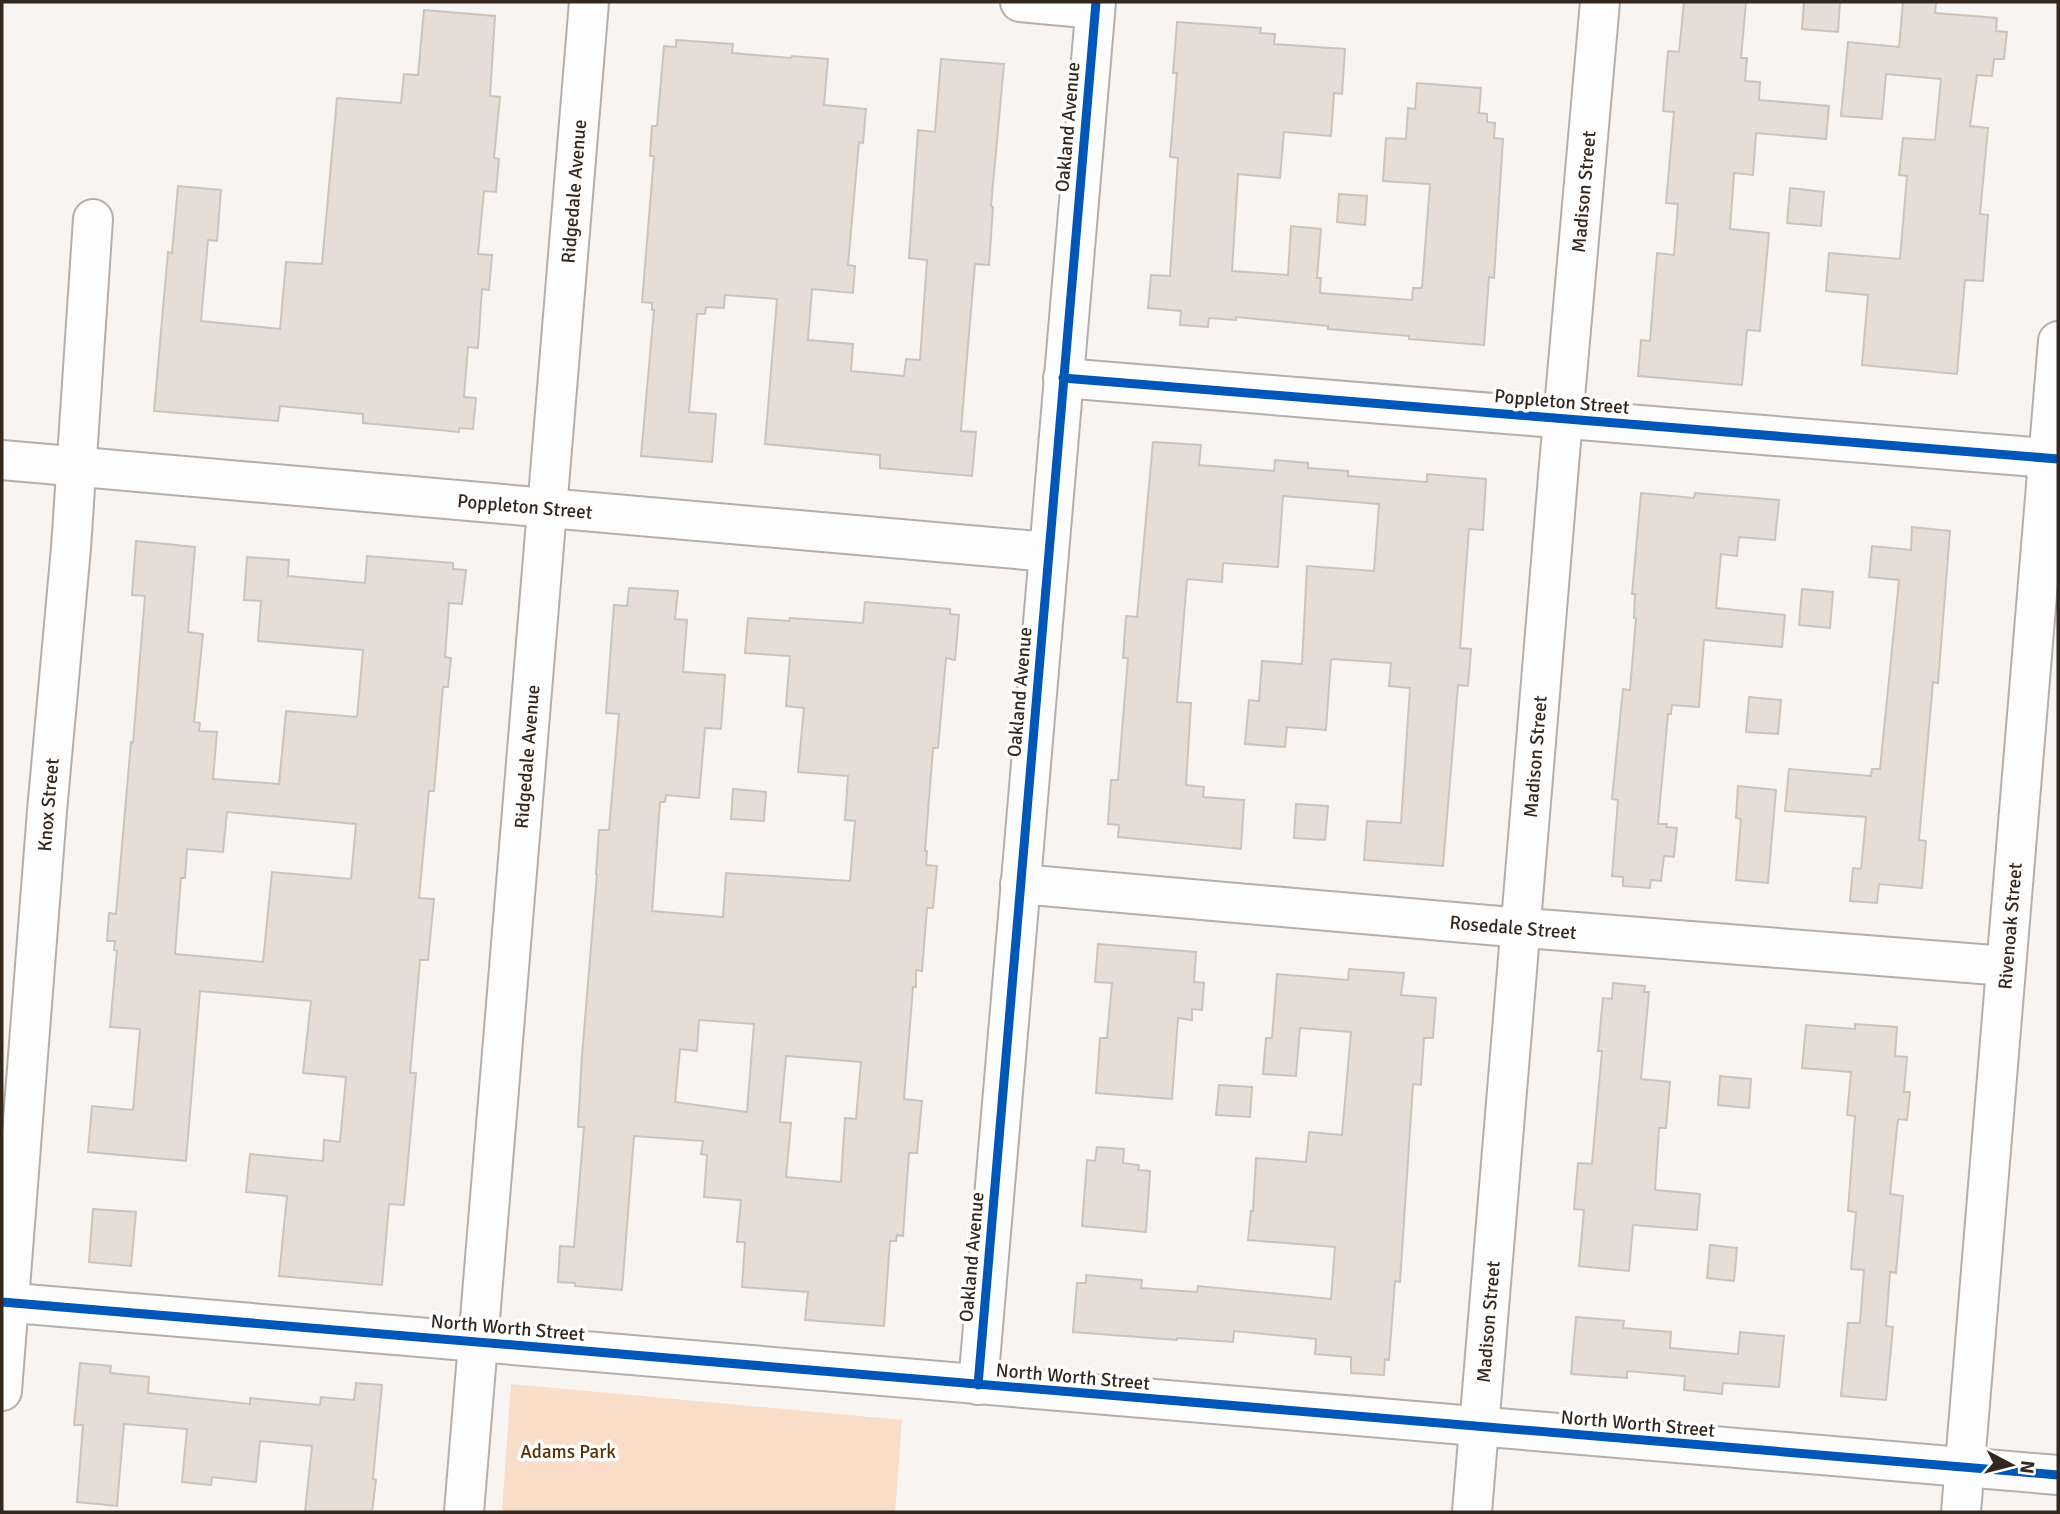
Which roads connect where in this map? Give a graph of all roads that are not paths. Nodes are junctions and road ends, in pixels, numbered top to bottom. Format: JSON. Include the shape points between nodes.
{"nodes":[{"id":1,"x":589,"y":2,"type":"edge"},
{"id":2,"x":1020,"y":2,"type":"edge"},
{"id":3,"x":1600,"y":2,"type":"edge"},
{"id":4,"x":1095,"y":5,"type":"edge"},
{"id":5,"x":93,"y":219,"type":"dead end"},
{"id":6,"x":2058,"y":341,"type":"edge"},
{"id":7,"x":1063,"y":378,"type":"junction"},
{"id":8,"x":1563,"y":419,"type":"junction"},
{"id":9,"x":2053,"y":459,"type":"edge"},
{"id":10,"x":2,"y":460,"type":"edge"},
{"id":11,"x":77,"y":467,"type":"junction"},
{"id":12,"x":547,"y":509,"type":"junction"},
{"id":13,"x":1049,"y":552,"type":"junction"},
{"id":14,"x":1020,"y":884,"type":"junction"},
{"id":15,"x":1521,"y":927,"type":"junction"},
{"id":16,"x":2007,"y":966,"type":"junction"},
{"id":17,"x":5,"y":1302,"type":"edge"},
{"id":18,"x":478,"y":1343,"type":"junction"},
{"id":19,"x":978,"y":1385,"type":"junction"},
{"id":20,"x":2,"y":1391,"type":"edge"},
{"id":21,"x":1479,"y":1428,"type":"junction"},
{"id":22,"x":1965,"y":1468,"type":"junction"},
{"id":23,"x":2058,"y":1475,"type":"edge"},
{"id":24,"x":464,"y":1512,"type":"edge"},
{"id":25,"x":1472,"y":1512,"type":"edge"},
{"id":26,"x":1961,"y":1512,"type":"edge"}],
"edges":[{"from":1,"to":12,"type":"street","name":"Ridgedale Avenue"},
{"from":2,"to":4,"type":"street"},
{"from":3,"to":8,"type":"street","name":"Madison Street"},
{"from":4,"to":7,"type":"street","name":"Oakland Avenue"},
{"from":5,"to":11,"type":"street","name":"Knox Street"},
{"from":6,"to":9,"type":"street","name":"Rivenoak Street"},
{"from":7,"to":8,"type":"street","name":"Poppleton Street"},
{"from":7,"to":13,"type":"street","name":"Oakland Avenue"},
{"from":8,"to":9,"type":"street","name":"Poppleton Street"},
{"from":8,"to":15,"type":"street","name":"Madison Street"},
{"from":9,"to":16,"type":"street","name":"Rivenoak Street"},
{"from":10,"to":11,"type":"street","name":"Poppleton Street"},
{"from":11,"to":12,"type":"street","name":"Poppleton Street"},
{"from":11,"to":17,"type":"street","name":"Knox Street"},
{"from":12,"to":13,"type":"street","name":"Poppleton Street"},
{"from":12,"to":18,"type":"street","name":"Ridgedale Avenue"},
{"from":13,"to":14,"type":"street","name":"Oakland Avenue"},
{"from":14,"to":15,"type":"street","name":"Rosedale Street"},
{"from":14,"to":19,"type":"street","name":"Oakland Avenue"},
{"from":15,"to":16,"type":"street","name":"Rosedale Street"},
{"from":15,"to":21,"type":"street","name":"Madison Street"},
{"from":16,"to":22,"type":"street","name":"Rivenoak Street"},
{"from":17,"to":18,"type":"street","name":"North Worth Street"},
{"from":17,"to":20,"type":"street","name":"Knox Street"},
{"from":18,"to":19,"type":"street","name":"North Worth Street"},
{"from":18,"to":24,"type":"street","name":"Ridgedale Avenue"},
{"from":19,"to":21,"type":"street","name":"North Worth Street"},
{"from":21,"to":22,"type":"street","name":"North Worth Street"},
{"from":21,"to":25,"type":"street","name":"Madison Street"},
{"from":22,"to":23,"type":"street","name":"North Worth Street"},
{"from":22,"to":26,"type":"street","name":"Rivenoak Street"}]}
